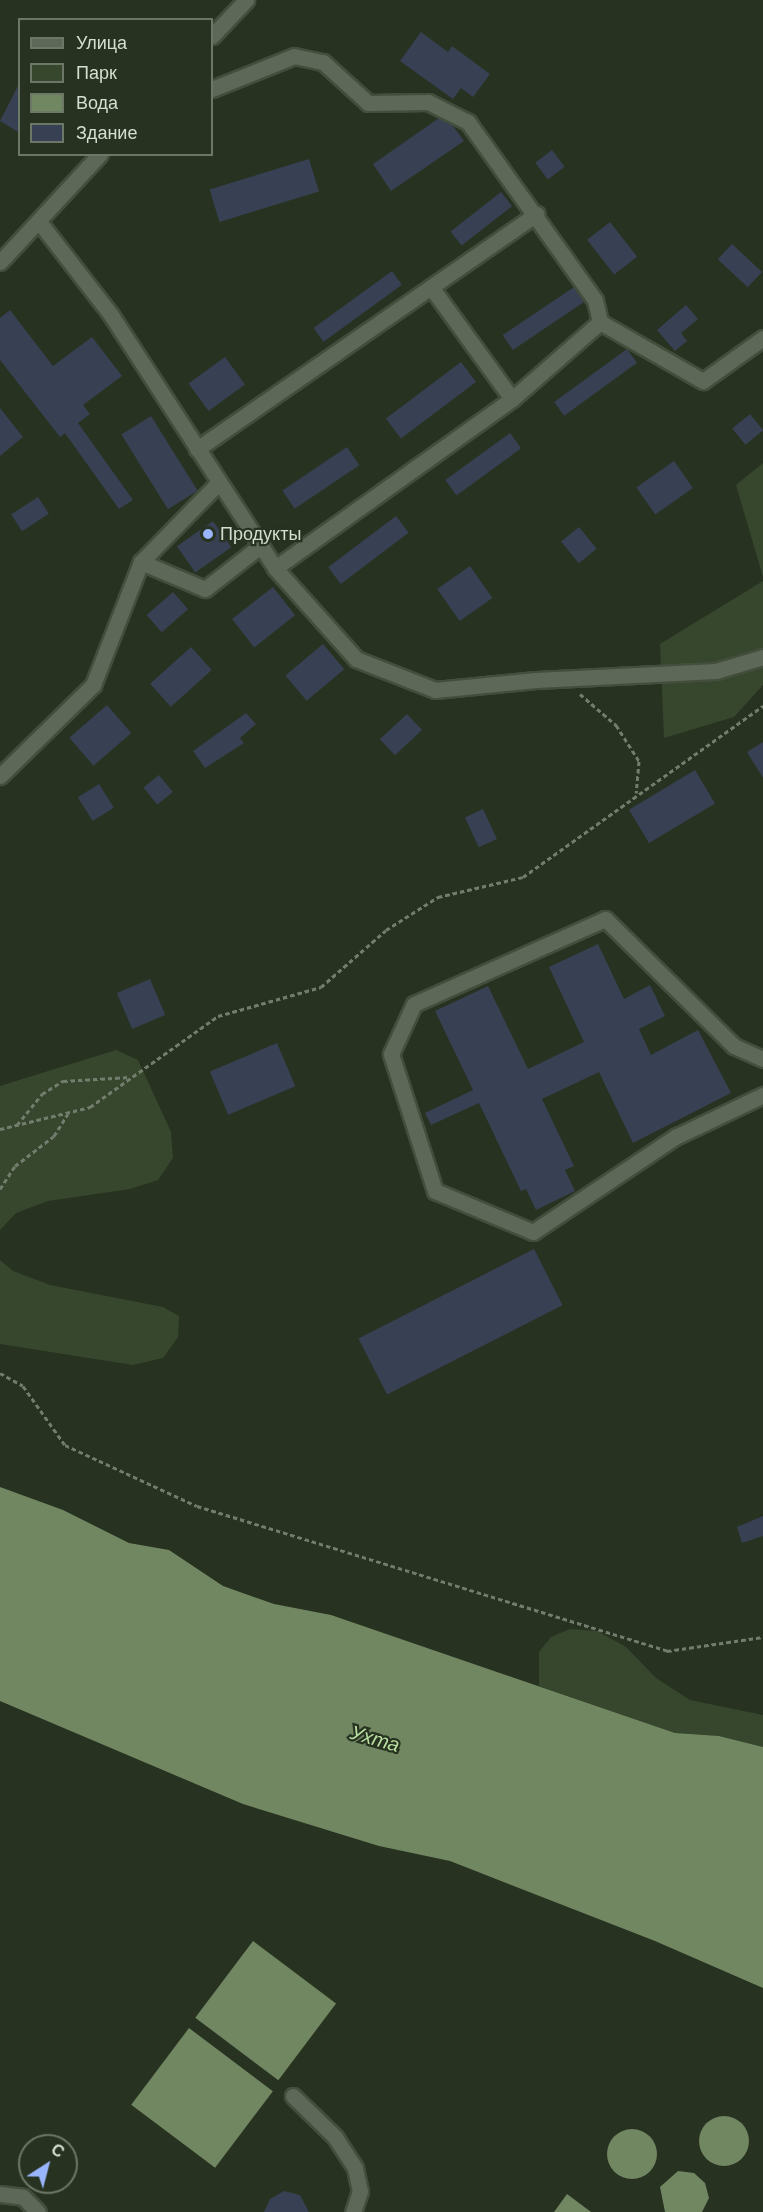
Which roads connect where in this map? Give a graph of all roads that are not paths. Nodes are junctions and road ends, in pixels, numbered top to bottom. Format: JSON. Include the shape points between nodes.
{"nodes":[{"id":1,"x":246,"y":0,"type":"edge"},
{"id":2,"x":213,"y":35,"type":"edge"},
{"id":3,"x":213,"y":89,"type":"edge"},
{"id":4,"x":98,"y":156,"type":"edge"},
{"id":5,"x":537,"y":214,"type":"junction"},
{"id":6,"x":40,"y":223,"type":"junction"},
{"id":7,"x":0,"y":262,"type":"edge"},
{"id":8,"x":431,"y":287,"type":"junction"},
{"id":9,"x":600,"y":322,"type":"junction"},
{"id":10,"x":763,"y":338,"type":"edge"},
{"id":11,"x":512,"y":399,"type":"junction"},
{"id":12,"x":197,"y":449,"type":"junction"},
{"id":13,"x":218,"y":483,"type":"junction"},
{"id":14,"x":260,"y":546,"type":"junction"},
{"id":15,"x":141,"y":562,"type":"junction"},
{"id":16,"x":275,"y":568,"type":"junction"},
{"id":17,"x":763,"y":657,"type":"edge"},
{"id":18,"x":0,"y":776,"type":"edge"},
{"id":19,"x":763,"y":1059,"type":"edge"},
{"id":20,"x":763,"y":1095,"type":"edge"},
{"id":21,"x":293,"y":2096,"type":"dead end"},
{"id":22,"x":0,"y":2194,"type":"edge"},
{"id":23,"x":38,"y":2212,"type":"edge"},
{"id":24,"x":353,"y":2212,"type":"edge"}],
"edges":[{"from":1,"to":2,"type":"street"},
{"from":3,"to":5,"type":"street","via":[[294,56],[323,62],[368,103],[428,102],[468,122]]},
{"from":4,"to":6,"type":"street"},
{"from":5,"to":8,"type":"street"},
{"from":5,"to":9,"type":"street","via":[[595,300]]},
{"from":6,"to":7,"type":"street"},
{"from":6,"to":12,"type":"street","via":[[111,315]]},
{"from":8,"to":11,"type":"street"},
{"from":8,"to":12,"type":"street"},
{"from":9,"to":10,"type":"street","via":[[703,381]]},
{"from":9,"to":11,"type":"street"},
{"from":11,"to":16,"type":"street"},
{"from":12,"to":13,"type":"street"},
{"from":13,"to":14,"type":"street"},
{"from":13,"to":15,"type":"street"},
{"from":14,"to":15,"type":"street","via":[[205,589]]},
{"from":14,"to":16,"type":"street"},
{"from":15,"to":18,"type":"street","via":[[93,685]]},
{"from":16,"to":17,"type":"street","via":[[356,659],[435,690],[536,680],[716,671]]},
{"from":19,"to":20,"type":"street","via":[[734,1046],[605,919],[414,1004],[391,1054],[435,1191],[532,1232],[675,1137]]},
{"from":21,"to":24,"type":"street","via":[[335,2137],[355,2168],[360,2191]]},
{"from":22,"to":23,"type":"street","via":[[23,2197]]}]}
